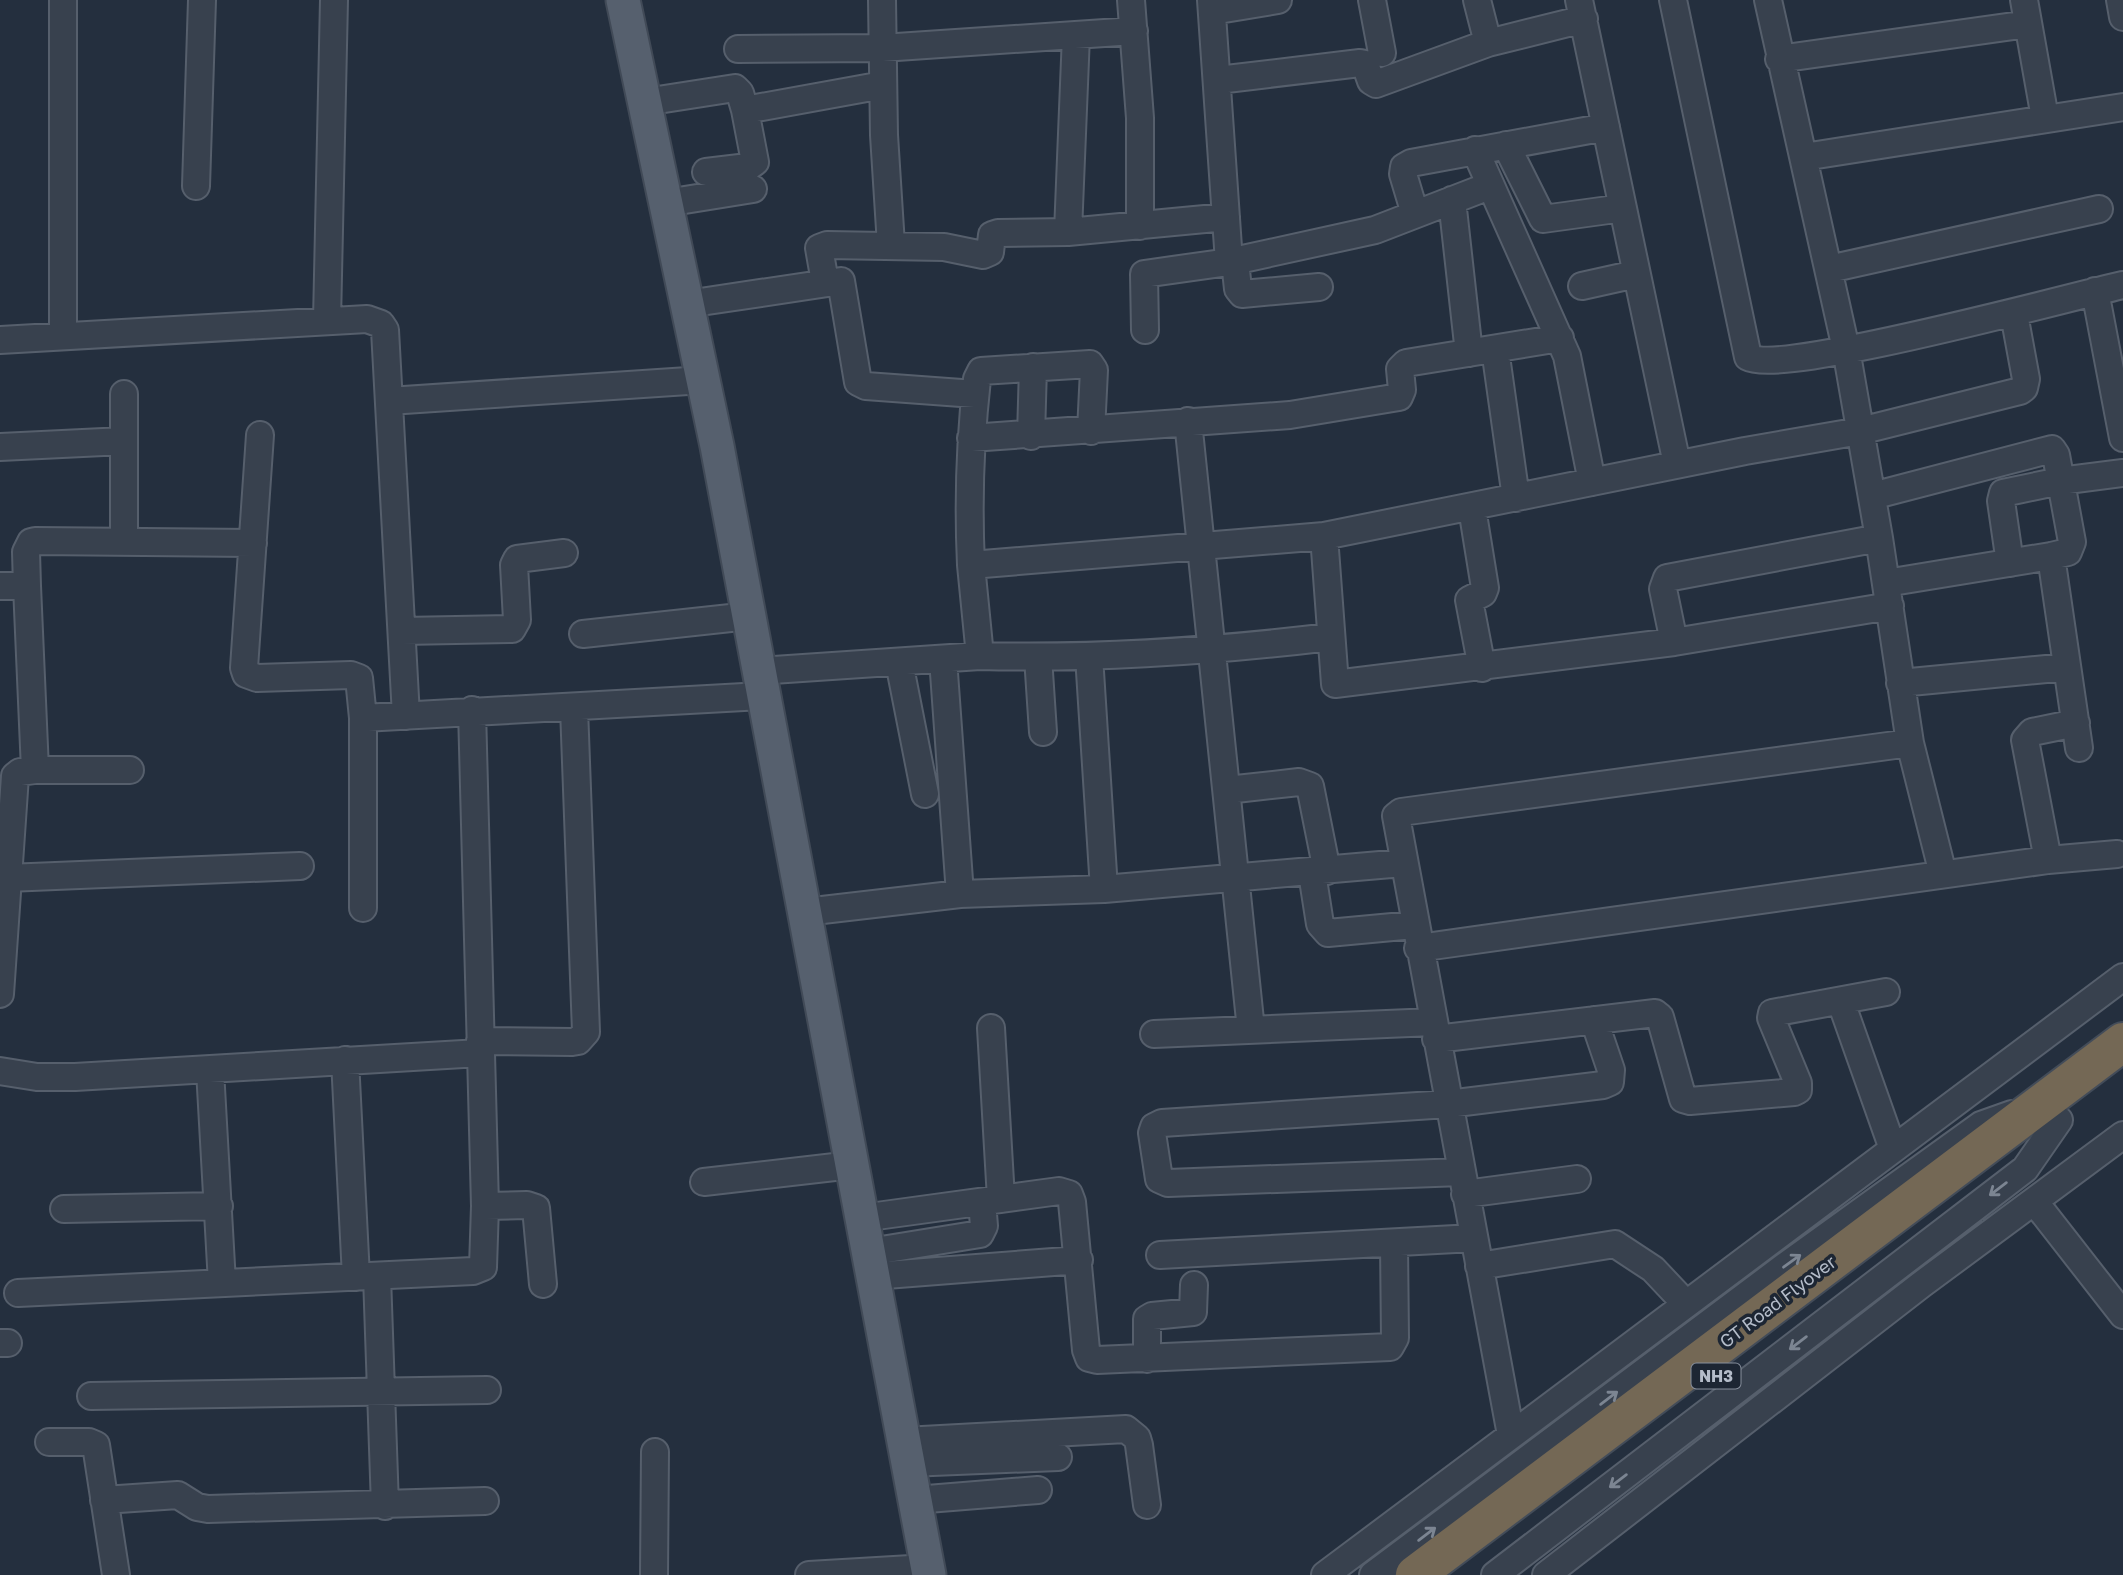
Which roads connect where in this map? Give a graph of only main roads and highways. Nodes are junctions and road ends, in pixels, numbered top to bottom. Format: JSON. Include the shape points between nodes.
{"nodes":[{"id":1,"x":623,"y":0,"type":"edge"},
{"id":2,"x":2123,"y":1042,"type":"edge"},
{"id":3,"x":2123,"y":1071,"type":"edge"},
{"id":4,"x":2049,"y":1112,"type":"junction"},
{"id":5,"x":929,"y":1571,"type":"edge"},
{"id":6,"x":1415,"y":1575,"type":"edge"},
{"id":7,"x":1450,"y":1575,"type":"edge"}],
"edges":[{"from":1,"to":5,"type":"main road","via":[[749,616]]},
{"from":2,"to":4,"type":"highway","number":"NH3"},
{"from":3,"to":4,"type":"highway","number":"NH3"},
{"from":4,"to":6,"type":"highway","name":"GT Road Flyover","number":"NH3"},
{"from":4,"to":7,"type":"highway","name":"GT Road Flyover","number":"NH3"}]}
